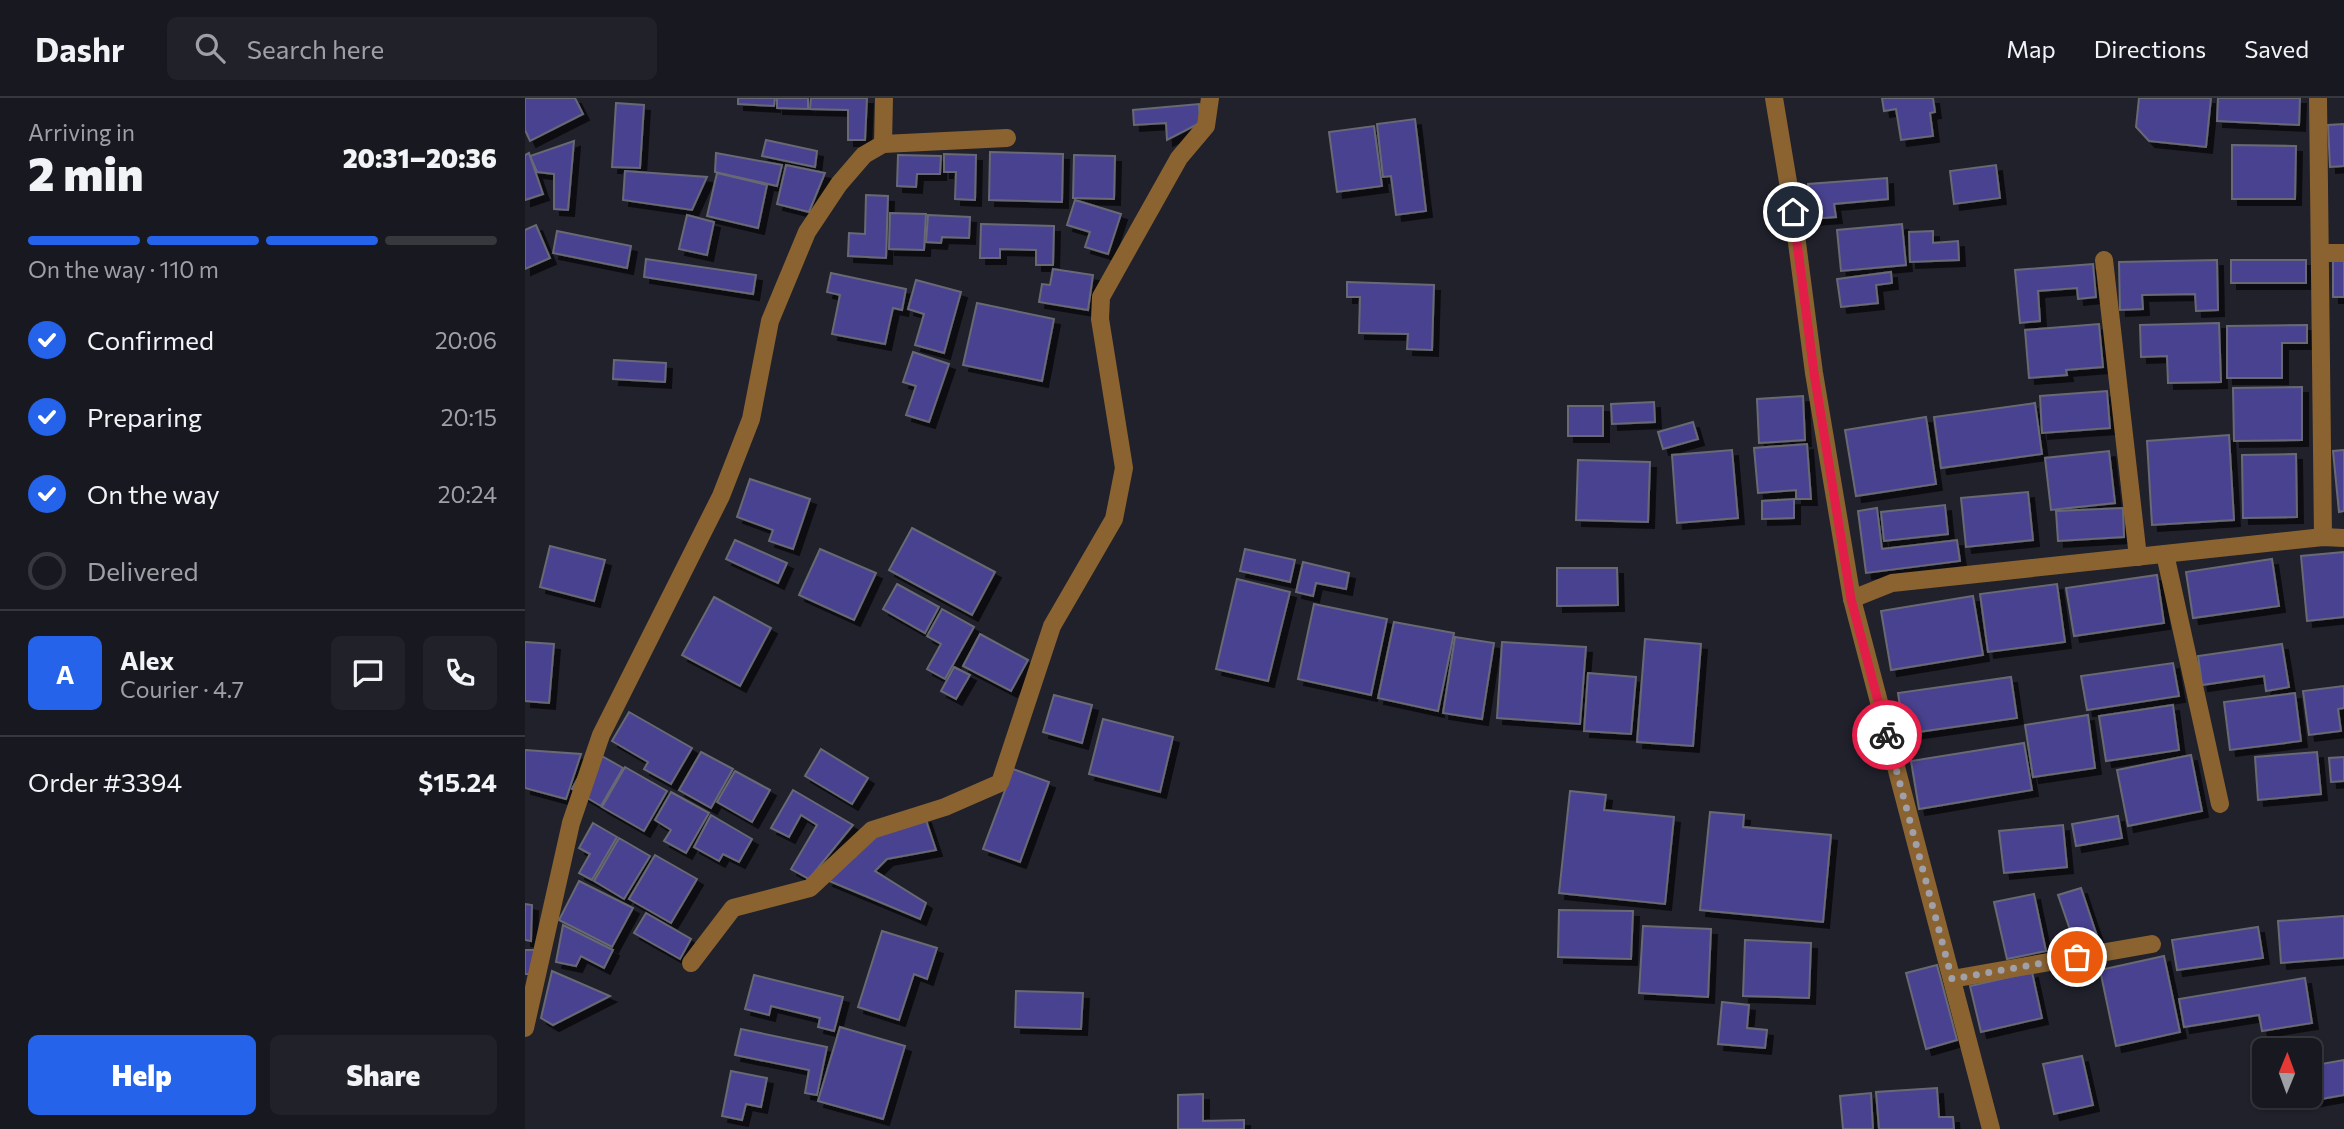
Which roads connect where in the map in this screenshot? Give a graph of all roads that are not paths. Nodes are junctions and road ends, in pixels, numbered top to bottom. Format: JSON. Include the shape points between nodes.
{"nodes":[{"id":1,"x":884,"y":98,"type":"edge"},
{"id":2,"x":1210,"y":98,"type":"edge"},
{"id":3,"x":1774,"y":98,"type":"edge"},
{"id":4,"x":2318,"y":98,"type":"edge"},
{"id":5,"x":1007,"y":138,"type":"dead end"},
{"id":6,"x":883,"y":144,"type":"junction"},
{"id":7,"x":2320,"y":253,"type":"junction"},
{"id":8,"x":2344,"y":253,"type":"edge"},
{"id":9,"x":2104,"y":260,"type":"dead end"},
{"id":10,"x":2323,"y":537,"type":"junction"},
{"id":11,"x":2344,"y":538,"type":"edge"},
{"id":12,"x":2165,"y":554,"type":"junction"},
{"id":13,"x":2138,"y":557,"type":"junction"},
{"id":14,"x":1851,"y":599,"type":"junction"},
{"id":15,"x":2220,"y":804,"type":"dead end"},
{"id":16,"x":2153,"y":944,"type":"dead end"},
{"id":17,"x":691,"y":963,"type":"dead end"},
{"id":18,"x":1952,"y":979,"type":"junction"},
{"id":19,"x":525,"y":1028,"type":"edge"},
{"id":20,"x":1991,"y":1129,"type":"edge"}],
"edges":[{"from":1,"to":6,"type":"street"},
{"from":2,"to":17,"type":"street","via":[[1206,126],[1179,158],[1101,298],[1100,320],[1124,468],[1114,519],[1052,626],[1000,783],[946,807],[872,830],[810,888],[733,908]]},
{"from":3,"to":14,"type":"street"},
{"from":4,"to":7,"type":"street"},
{"from":5,"to":6,"type":"street"},
{"from":6,"to":19,"type":"street","via":[[864,155],[807,232],[769,321],[751,419],[721,496],[601,735],[571,823]]},
{"from":7,"to":8,"type":"street"},
{"from":7,"to":10,"type":"street"},
{"from":9,"to":13,"type":"street"},
{"from":10,"to":11,"type":"street"},
{"from":10,"to":12,"type":"street"},
{"from":12,"to":13,"type":"street"},
{"from":12,"to":15,"type":"street"},
{"from":13,"to":14,"type":"street","via":[[1892,583]]},
{"from":14,"to":18,"type":"street"},
{"from":16,"to":18,"type":"street"},
{"from":18,"to":20,"type":"street"}]}
